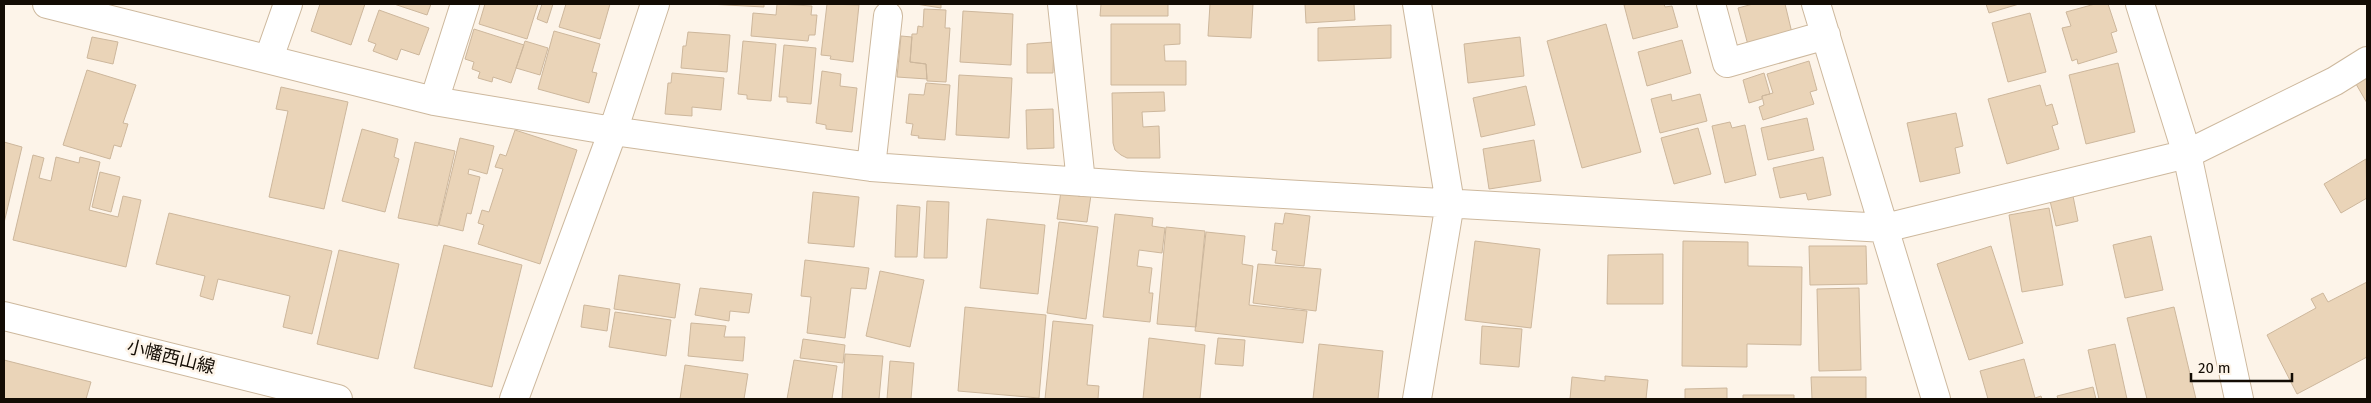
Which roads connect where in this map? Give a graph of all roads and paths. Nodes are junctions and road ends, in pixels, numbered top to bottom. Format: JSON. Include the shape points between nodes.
{"nodes":[{"id":1,"x":47,"y":4,"type":"edge"},
{"id":2,"x":288,"y":4,"type":"edge"},
{"id":3,"x":466,"y":4,"type":"edge"},
{"id":4,"x":656,"y":4,"type":"edge"},
{"id":5,"x":1062,"y":4,"type":"edge"},
{"id":6,"x":1416,"y":4,"type":"edge"},
{"id":7,"x":1711,"y":4,"type":"edge"},
{"id":8,"x":1816,"y":4,"type":"edge"},
{"id":9,"x":2140,"y":4,"type":"edge"},
{"id":10,"x":120,"y":12,"type":"edge"},
{"id":11,"x":888,"y":16,"type":"dead end"},
{"id":12,"x":1826,"y":35,"type":"junction"},
{"id":13,"x":269,"y":58,"type":"junction"},
{"id":14,"x":2367,"y":61,"type":"edge"},
{"id":15,"x":434,"y":101,"type":"junction"},
{"id":16,"x":613,"y":131,"type":"junction"},
{"id":17,"x":2187,"y":154,"type":"junction"},
{"id":18,"x":871,"y":167,"type":"junction"},
{"id":19,"x":1081,"y":182,"type":"junction"},
{"id":20,"x":1450,"y":203,"type":"junction"},
{"id":21,"x":1885,"y":228,"type":"junction"},
{"id":22,"x":4,"y":316,"type":"edge"},
{"id":23,"x":338,"y":399,"type":"edge"},
{"id":24,"x":514,"y":399,"type":"edge"},
{"id":25,"x":1417,"y":399,"type":"edge"},
{"id":26,"x":1936,"y":399,"type":"edge"},
{"id":27,"x":2239,"y":399,"type":"edge"}],
"edges":[{"from":1,"to":10,"type":"street"},
{"from":2,"to":13,"type":"street"},
{"from":3,"to":15,"type":"street"},
{"from":4,"to":16,"type":"street"},
{"from":5,"to":19,"type":"street"},
{"from":6,"to":20,"type":"street"},
{"from":7,"to":12,"type":"street","via":[[1727,63]]},
{"from":8,"to":12,"type":"street"},
{"from":9,"to":17,"type":"street"},
{"from":10,"to":13,"type":"street"},
{"from":11,"to":18,"type":"street"},
{"from":12,"to":21,"type":"street"},
{"from":13,"to":15,"type":"street"},
{"from":14,"to":17,"type":"street","via":[[2335,81]]},
{"from":15,"to":16,"type":"street"},
{"from":16,"to":18,"type":"street"},
{"from":16,"to":24,"type":"street"},
{"from":17,"to":21,"type":"street"},
{"from":17,"to":27,"type":"street"},
{"from":18,"to":19,"type":"street"},
{"from":19,"to":20,"type":"street"},
{"from":20,"to":21,"type":"street"},
{"from":20,"to":25,"type":"street"},
{"from":21,"to":26,"type":"street"},
{"from":22,"to":23,"type":"street","name":"小幡西山線"}]}
